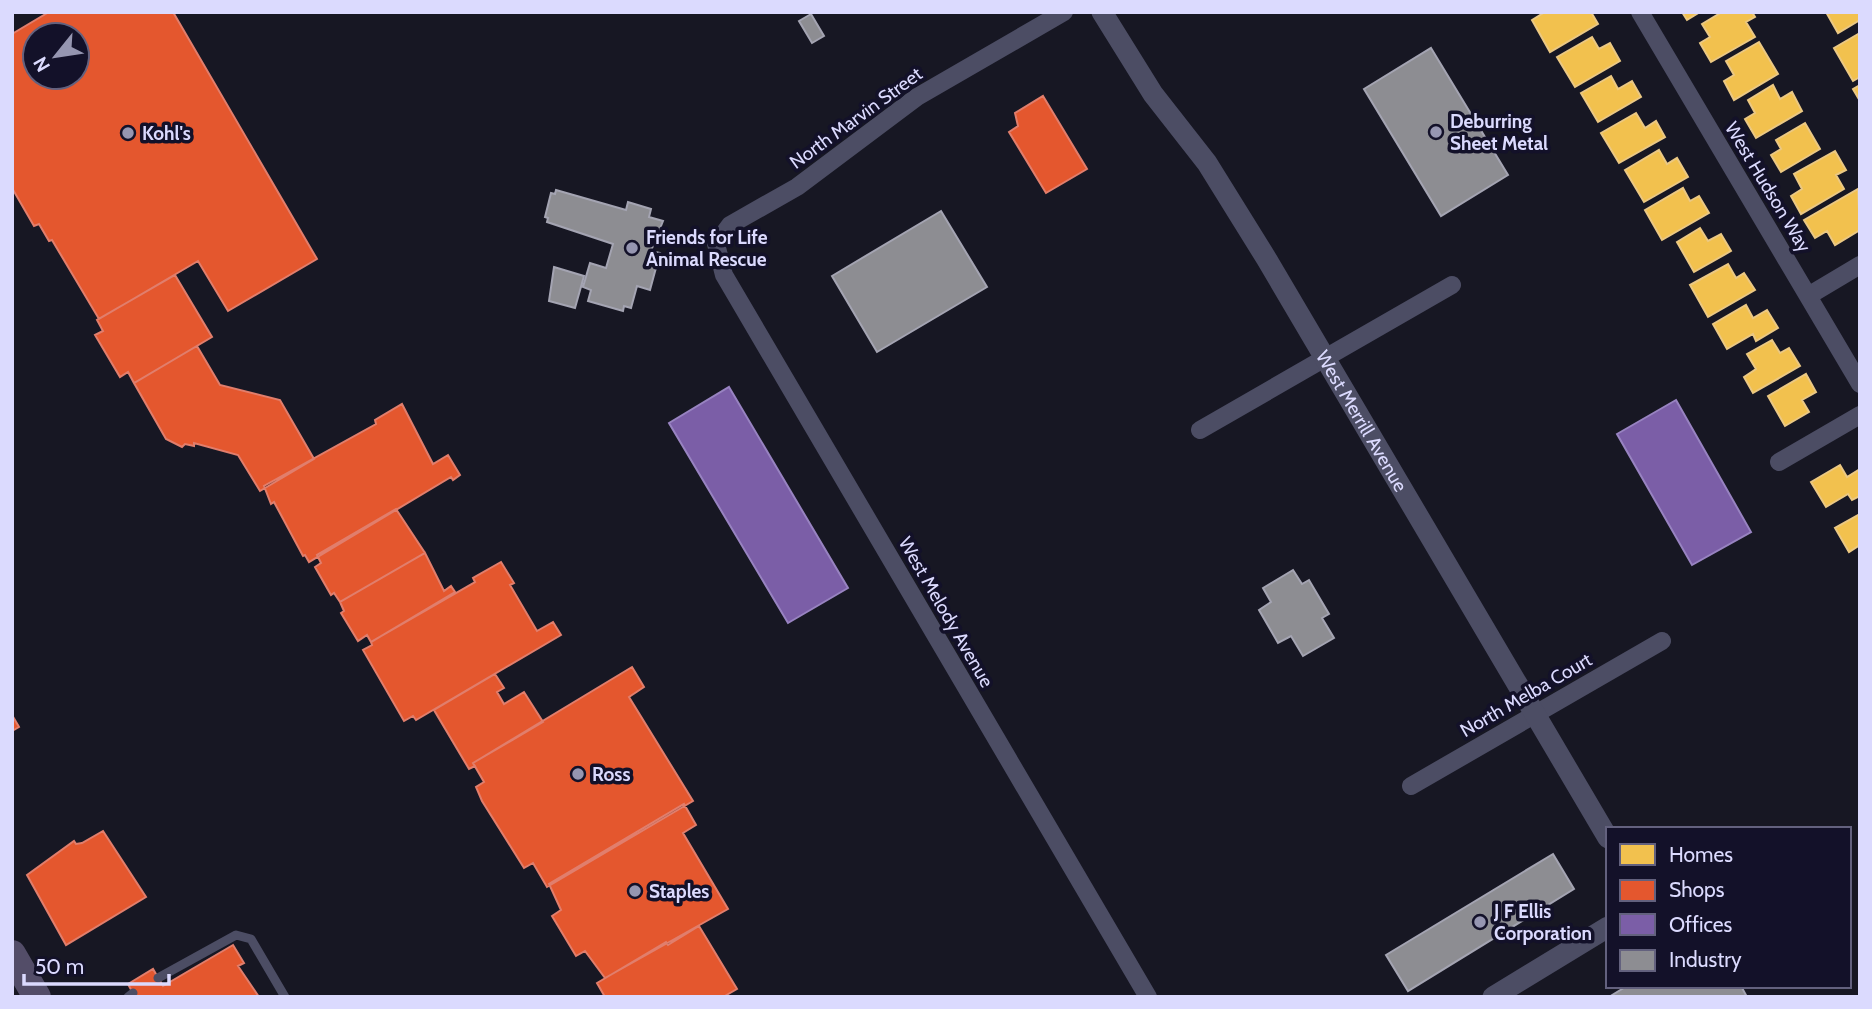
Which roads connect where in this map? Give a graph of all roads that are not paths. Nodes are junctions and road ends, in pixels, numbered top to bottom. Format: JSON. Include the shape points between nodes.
{"nodes":[{"id":1,"x":1064,"y":12,"type":"edge"},
{"id":2,"x":1102,"y":12,"type":"edge"},
{"id":3,"x":1640,"y":12,"type":"edge"},
{"id":4,"x":716,"y":244,"type":"joint"},
{"id":5,"x":1860,"y":265,"type":"edge"},
{"id":6,"x":1452,"y":285,"type":"dead end"},
{"id":7,"x":1808,"y":296,"type":"junction"},
{"id":8,"x":1325,"y":358,"type":"junction"},
{"id":9,"x":1860,"y":384,"type":"edge"},
{"id":10,"x":1860,"y":415,"type":"edge"},
{"id":11,"x":1200,"y":430,"type":"dead end"},
{"id":12,"x":1779,"y":462,"type":"dead end"},
{"id":13,"x":1662,"y":641,"type":"dead end"},
{"id":14,"x":1535,"y":715,"type":"junction"},
{"id":15,"x":1411,"y":786,"type":"dead end"},
{"id":16,"x":1606,"y":835,"type":"edge"},
{"id":17,"x":1606,"y":928,"type":"edge"},
{"id":18,"x":12,"y":954,"type":"edge"},
{"id":19,"x":158,"y":978,"type":"dead end"},
{"id":20,"x":12,"y":989,"type":"edge"},
{"id":21,"x":31,"y":997,"type":"edge"},
{"id":22,"x":37,"y":997,"type":"edge"},
{"id":23,"x":285,"y":997,"type":"edge"},
{"id":24,"x":1148,"y":997,"type":"edge"},
{"id":25,"x":1493,"y":997,"type":"edge"}],
"edges":[{"from":1,"to":4,"type":"street","name":"North Marvin Street","via":[[916,97],[797,187],[730,225]]},
{"from":2,"to":8,"type":"street","name":"West Merrill Avenue","via":[[1153,94],[1207,163]]},
{"from":3,"to":7,"type":"street","name":"West Hudson Way"},
{"from":4,"to":24,"type":"street","name":"West Melody Avenue","via":[[724,275]]},
{"from":5,"to":7,"type":"street"},
{"from":6,"to":8,"type":"street"},
{"from":7,"to":9,"type":"street","name":"West Hudson Way"},
{"from":8,"to":11,"type":"street"},
{"from":8,"to":14,"type":"street","name":"West Merrill Avenue"},
{"from":10,"to":12,"type":"street"},
{"from":13,"to":14,"type":"street","name":"North Melba Court"},
{"from":14,"to":15,"type":"street","name":"North Melba Court"},
{"from":14,"to":16,"type":"street","name":"West Merrill Avenue"},
{"from":17,"to":25,"type":"street"},
{"from":18,"to":22,"type":"main road"},
{"from":19,"to":23,"type":"lane","via":[[236,935],[244,935],[251,939]]},
{"from":20,"to":21,"type":"main road"}]}
